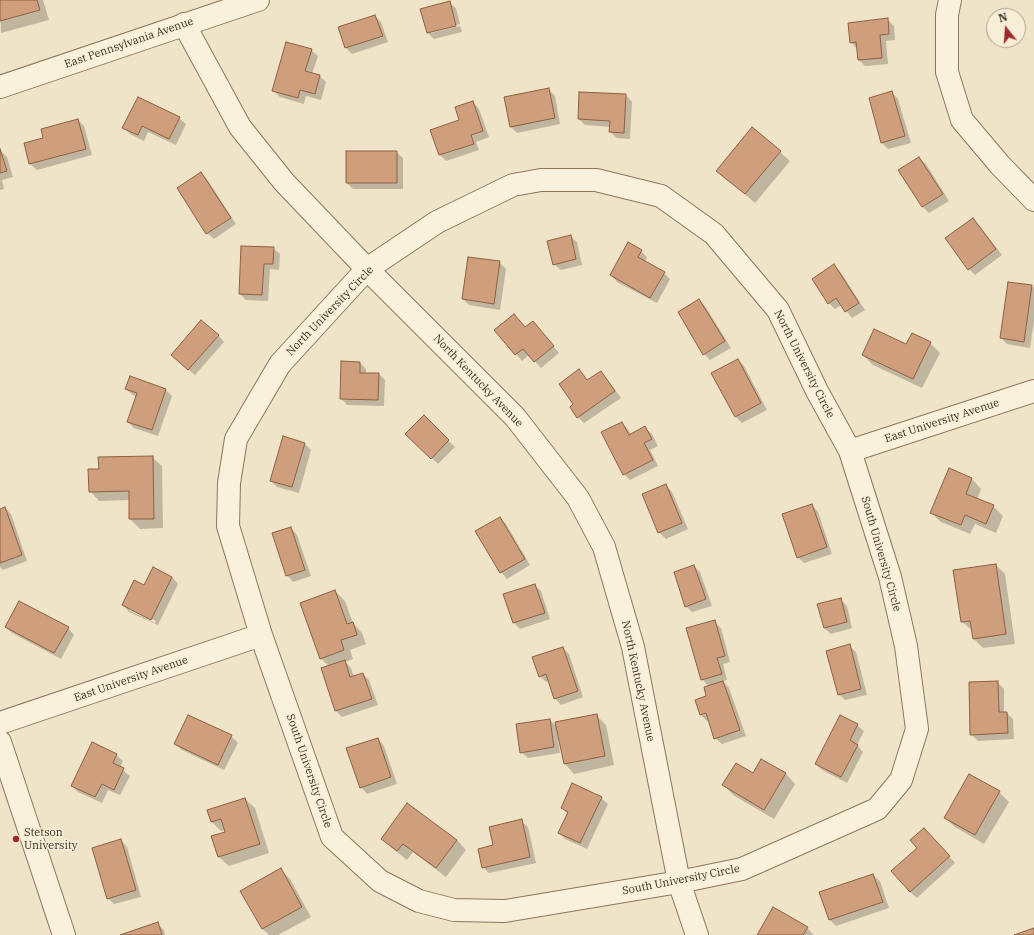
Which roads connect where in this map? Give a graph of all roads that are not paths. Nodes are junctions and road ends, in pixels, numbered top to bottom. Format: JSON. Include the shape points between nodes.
{"nodes":[{"id":1,"x":258,"y":0,"type":"edge"},
{"id":2,"x":950,"y":0,"type":"edge"},
{"id":3,"x":184,"y":24,"type":"junction"},
{"id":4,"x":0,"y":87,"type":"edge"},
{"id":5,"x":1034,"y":200,"type":"edge"},
{"id":6,"x":367,"y":269,"type":"junction"},
{"id":7,"x":1034,"y":391,"type":"edge"},
{"id":8,"x":850,"y":451,"type":"junction"},
{"id":9,"x":261,"y":635,"type":"junction"},
{"id":10,"x":0,"y":723,"type":"edge"},
{"id":11,"x":0,"y":742,"type":"edge"},
{"id":12,"x":680,"y":882,"type":"junction"},
{"id":13,"x":64,"y":935,"type":"edge"},
{"id":14,"x":697,"y":935,"type":"edge"}],
"edges":[{"from":1,"to":3,"type":"street","name":"East Pennsylvania Avenue"},
{"from":2,"to":5,"type":"street","via":[[947,15],[946,72],[962,120]]},
{"from":3,"to":4,"type":"street","name":"East Pennsylvania Avenue"},
{"from":3,"to":6,"type":"street","name":"North Kentucky Avenue","via":[[240,127],[284,182]]},
{"from":6,"to":8,"type":"street","name":"North University Circle","via":[[437,222],[513,185],[541,180],[596,180],[661,196],[714,234],[778,310],[817,391]]},
{"from":6,"to":9,"type":"street","name":"North University Circle","via":[[280,364],[236,439],[229,483],[228,526]]},
{"from":6,"to":12,"type":"street","name":"North Kentucky Avenue","via":[[515,417],[578,498],[604,547],[633,647]]},
{"from":7,"to":8,"type":"street","name":"East University Avenue"},
{"from":8,"to":12,"type":"street","name":"South University Circle","via":[[890,577],[906,646],[917,729],[901,780],[877,808],[742,869]]},
{"from":9,"to":10,"type":"street","name":"East University Avenue"},
{"from":9,"to":12,"type":"street","name":"South University Circle","via":[[332,837],[380,881],[419,901],[454,910],[505,911]]},
{"from":11,"to":13,"type":"street"},
{"from":12,"to":14,"type":"street","name":"North Kentucky Avenue"}]}
